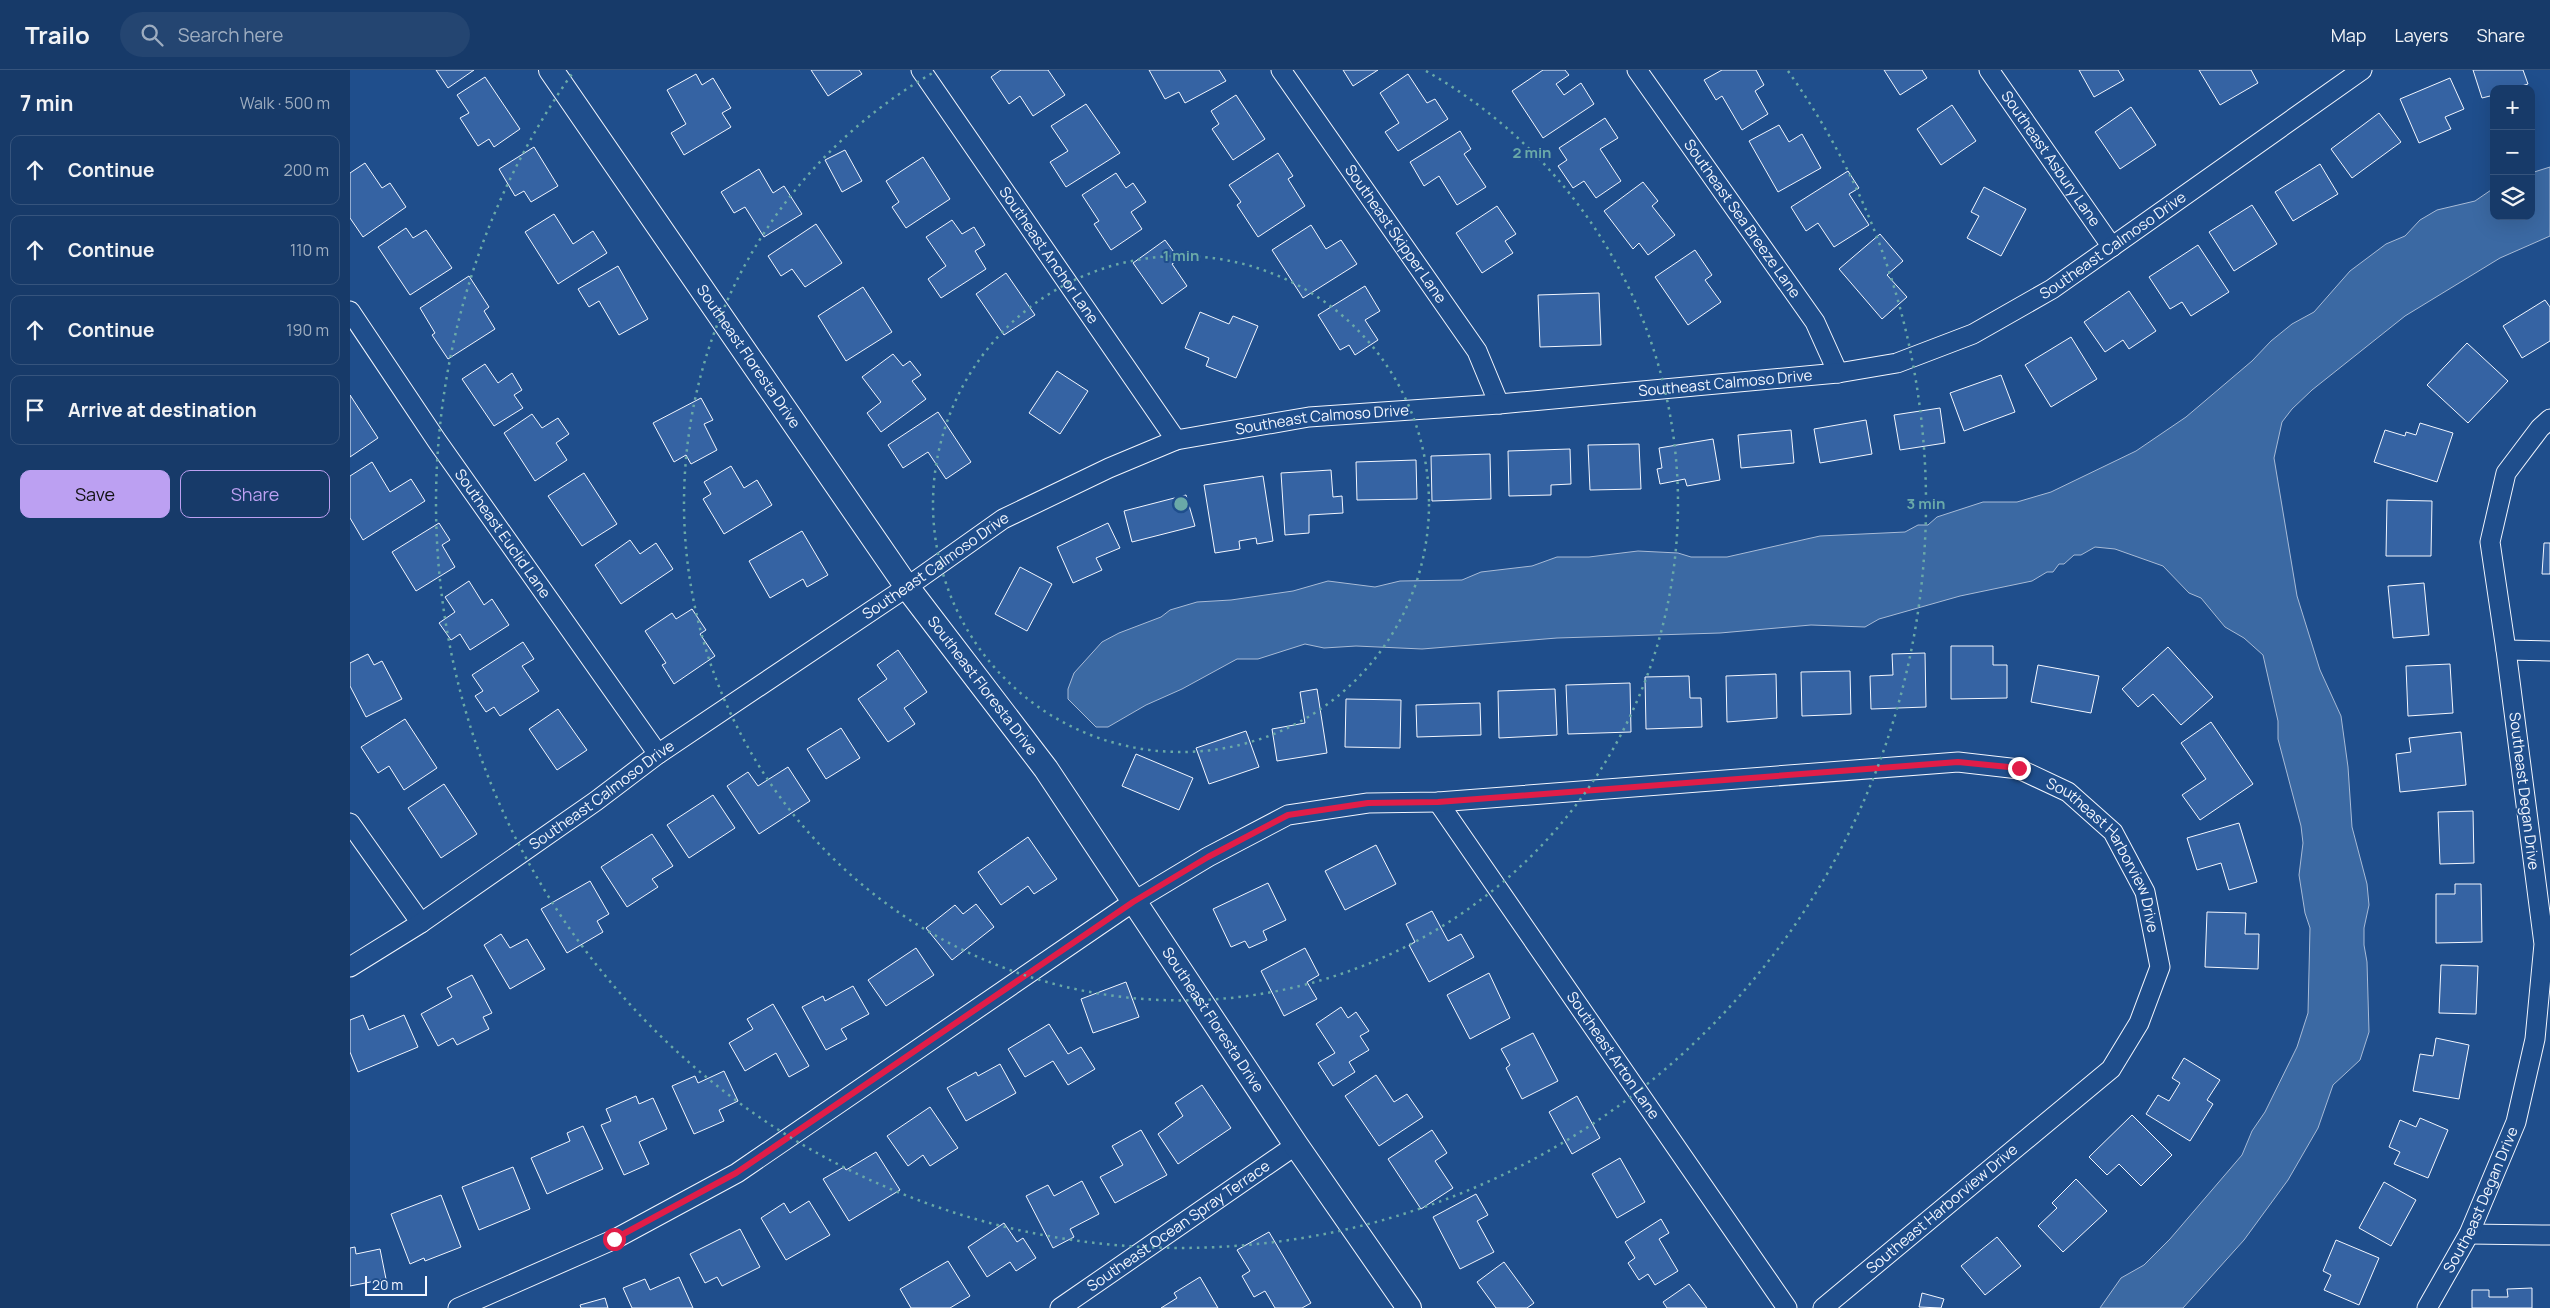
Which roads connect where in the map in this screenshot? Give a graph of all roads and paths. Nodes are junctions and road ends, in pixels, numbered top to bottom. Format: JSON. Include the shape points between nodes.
{"nodes":[{"id":1,"x":550,"y":70,"type":"edge"},
{"id":2,"x":921,"y":70,"type":"edge"},
{"id":3,"x":1281,"y":70,"type":"edge"},
{"id":4,"x":1637,"y":70,"type":"edge"},
{"id":5,"x":1989,"y":70,"type":"edge"},
{"id":6,"x":2355,"y":72,"type":"edge"},
{"id":7,"x":2112,"y":247,"type":"junction"},
{"id":8,"x":350,"y":311,"type":"edge"},
{"id":9,"x":1838,"y":373,"type":"junction"},
{"id":10,"x":1499,"y":404,"type":"junction"},
{"id":11,"x":2550,"y":419,"type":"edge"},
{"id":12,"x":1176,"y":440,"type":"junction"},
{"id":13,"x":908,"y":587,"type":"junction"},
{"id":14,"x":2506,"y":650,"type":"junction"},
{"id":15,"x":2550,"y":651,"type":"edge"},
{"id":16,"x":658,"y":754,"type":"junction"},
{"id":17,"x":1438,"y":802,"type":"junction"},
{"id":18,"x":350,"y":822,"type":"edge"},
{"id":19,"x":1133,"y":902,"type":"junction"},
{"id":20,"x":422,"y":923,"type":"junction"},
{"id":21,"x":2547,"y":944,"type":"edge"},
{"id":22,"x":350,"y":967,"type":"edge"},
{"id":23,"x":1296,"y":1145,"type":"junction"},
{"id":24,"x":2469,"y":1234,"type":"junction"},
{"id":25,"x":2550,"y":1235,"type":"edge"},
{"id":26,"x":458,"y":1308,"type":"edge"},
{"id":27,"x":1060,"y":1308,"type":"edge"},
{"id":28,"x":1409,"y":1308,"type":"edge"},
{"id":29,"x":1787,"y":1308,"type":"edge"},
{"id":30,"x":1823,"y":1308,"type":"edge"},
{"id":31,"x":2427,"y":1308,"type":"edge"}],
"edges":[{"from":1,"to":13,"type":"street","name":"Southeast Floresta Drive"},
{"from":2,"to":12,"type":"street","name":"Southeast Anchor Lane"},
{"from":3,"to":10,"type":"street","name":"Southeast Skipper Lane","via":[[1477,351]]},
{"from":4,"to":9,"type":"street","name":"Southeast Sea Breeze Lane","via":[[1815,322]]},
{"from":5,"to":7,"type":"street","name":"Southeast Asbury Lane"},
{"from":6,"to":7,"type":"street","name":"Southeast Calmoso Drive"},
{"from":7,"to":9,"type":"street","name":"Southeast Calmoso Drive","via":[[2052,289],[1972,334],[1897,363]]},
{"from":8,"to":16,"type":"street","name":"Southeast Euclid Lane","via":[[436,441]]},
{"from":9,"to":10,"type":"street","name":"Southeast Calmoso Drive"},
{"from":10,"to":12,"type":"street","name":"Southeast Calmoso Drive","via":[[1309,417]]},
{"from":11,"to":14,"type":"street","name":"Southeast Degan Drive","via":[[2506,473],[2490,542]]},
{"from":12,"to":13,"type":"street","name":"Southeast Calmoso Drive","via":[[1003,519]]},
{"from":13,"to":16,"type":"street","name":"Southeast Calmoso Drive"},
{"from":13,"to":19,"type":"street","name":"Southeast Floresta Drive","via":[[1046,768]]},
{"from":14,"to":15,"type":"street"},
{"from":14,"to":21,"type":"street","name":"Southeast Degan Drive"},
{"from":16,"to":20,"type":"street","name":"Southeast Calmoso Drive"},
{"from":17,"to":19,"type":"street","name":"Southeast Harborview Drive","via":[[1368,803],[1288,815],[1208,857]]},
{"from":17,"to":29,"type":"street","name":"Southeast Arton Lane"},
{"from":17,"to":30,"type":"street","name":"Southeast Harborview Drive","via":[[1958,762],[2019,768],[2068,792],[2113,832],[2145,892],[2160,967],[2139,1023],[2111,1069]]},
{"from":18,"to":20,"type":"street"},
{"from":19,"to":23,"type":"street","name":"Southeast Floresta Drive"},
{"from":19,"to":26,"type":"street","name":"Southeast Harborview Drive","via":[[736,1173],[614,1239]]},
{"from":20,"to":22,"type":"street","name":"Southeast Calmoso Drive"},
{"from":21,"to":24,"type":"street","name":"Southeast Degan Drive","via":[[2535,1039],[2516,1122]]},
{"from":23,"to":27,"type":"street","name":"Southeast Ocean Spray Terrace"},
{"from":23,"to":28,"type":"street","name":"Southeast Floresta Drive"},
{"from":24,"to":25,"type":"street"},
{"from":24,"to":31,"type":"street","name":"Southeast Degan Drive"}]}
